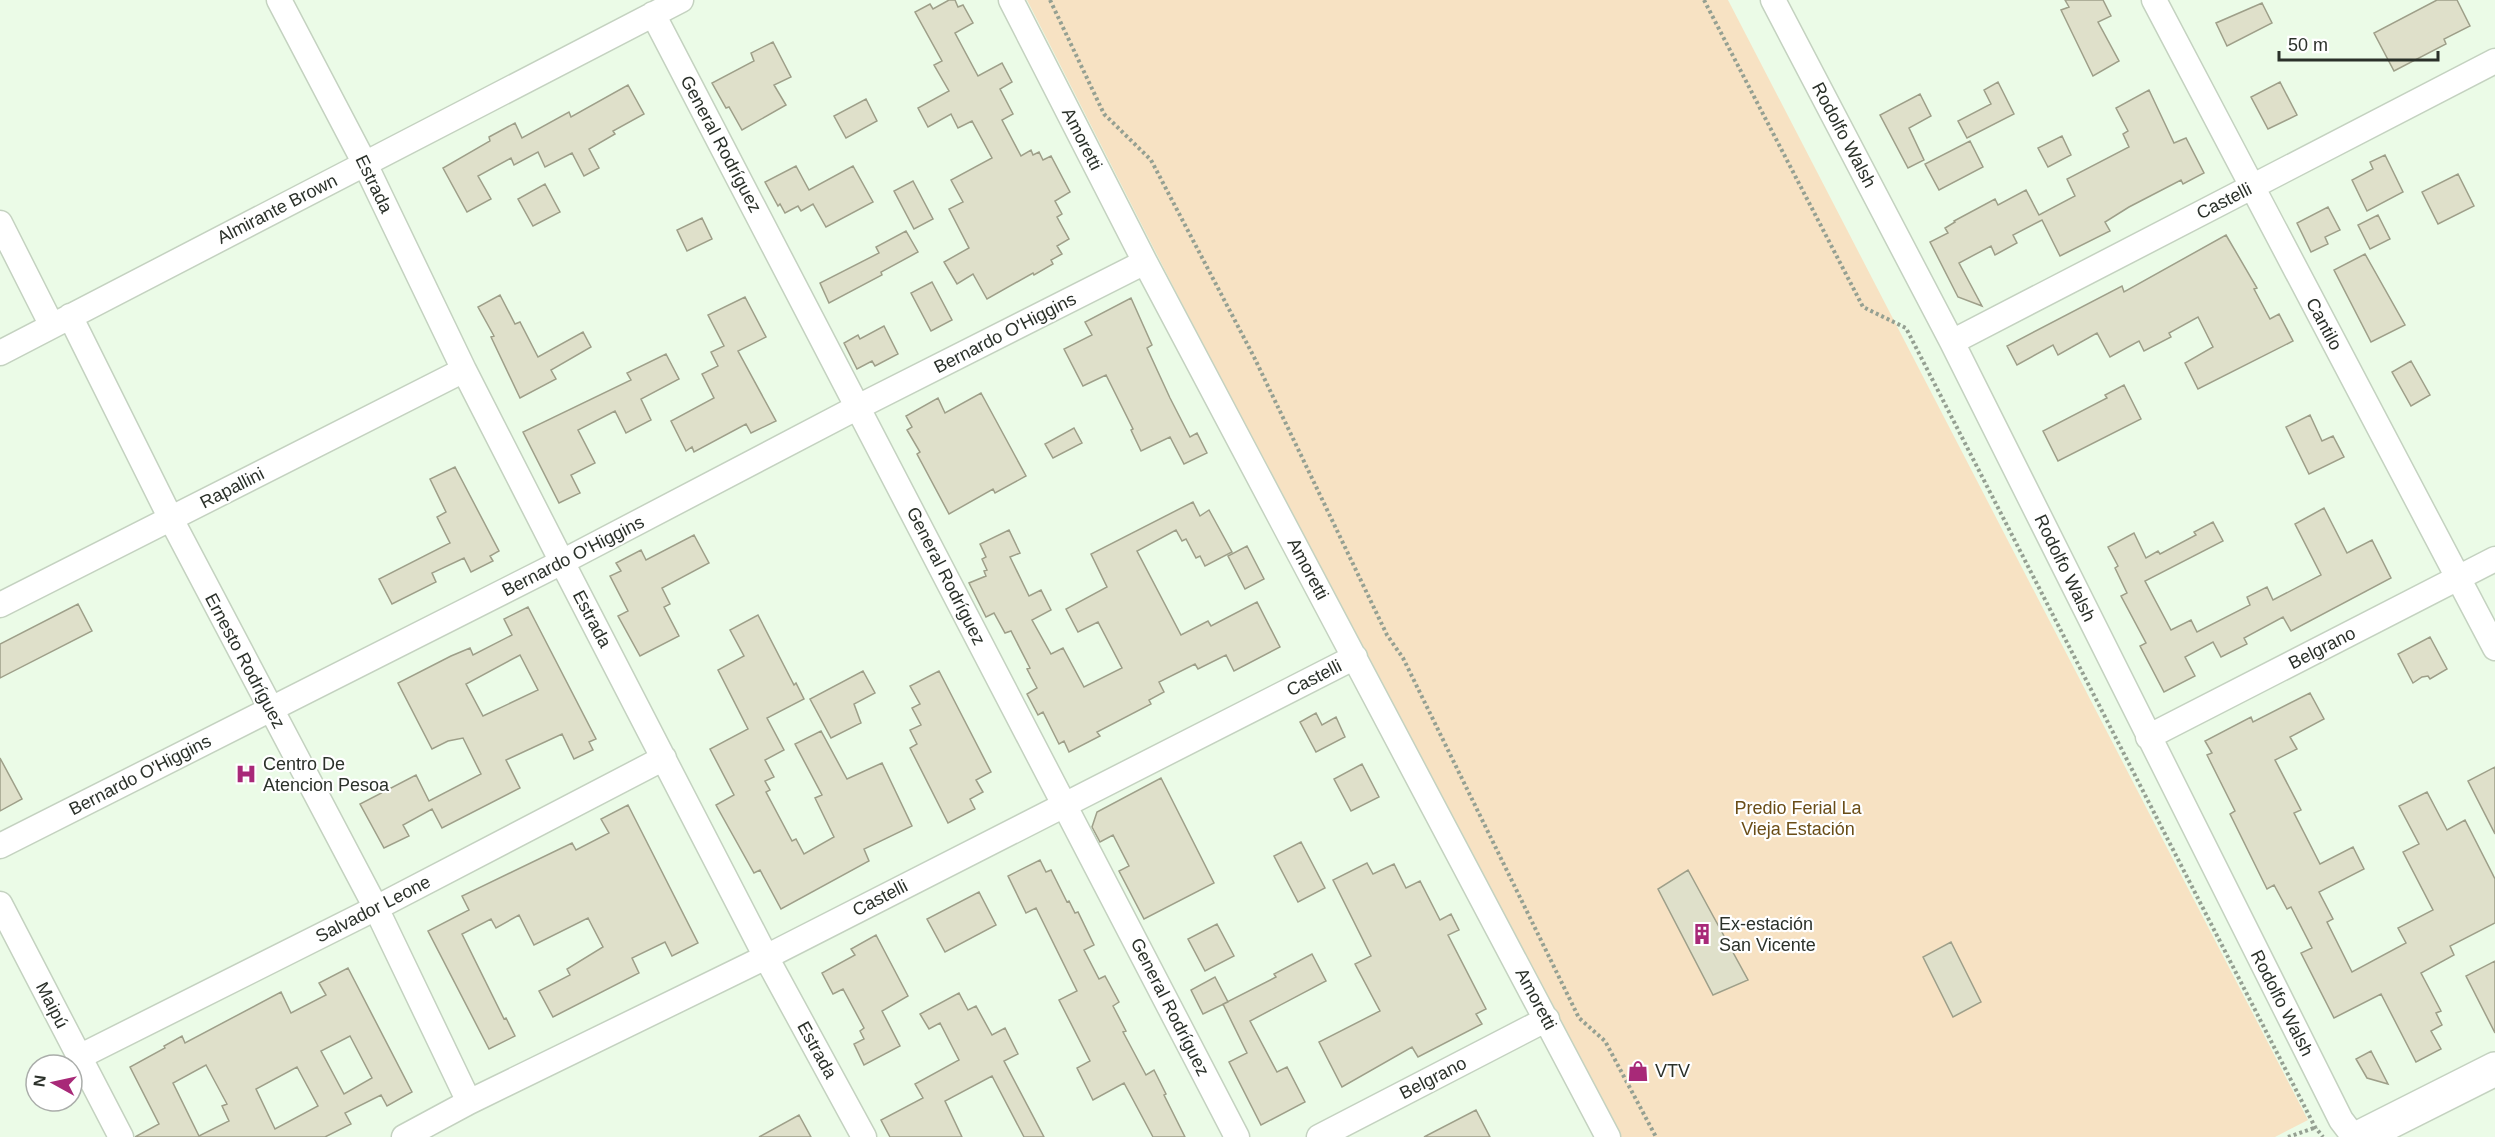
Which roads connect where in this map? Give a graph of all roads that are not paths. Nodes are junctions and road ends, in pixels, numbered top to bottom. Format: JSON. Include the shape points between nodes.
{"nodes":[{"id":1,"x":279,"y":0,"type":"edge"},
{"id":2,"x":681,"y":0,"type":"edge"},
{"id":3,"x":1011,"y":0,"type":"edge"},
{"id":4,"x":1773,"y":0,"type":"edge"},
{"id":5,"x":2154,"y":0,"type":"edge"},
{"id":6,"x":654,"y":14,"type":"junction"},
{"id":7,"x":2495,"y":61,"type":"edge"},
{"id":8,"x":364,"y":164,"type":"junction"},
{"id":9,"x":2251,"y":187,"type":"junction"},
{"id":10,"x":0,"y":223,"type":"edge"},
{"id":11,"x":1145,"y":262,"type":"junction"},
{"id":12,"x":61,"y":321,"type":"junction"},
{"id":13,"x":1952,"y":342,"type":"junction"},
{"id":14,"x":0,"y":353,"type":"edge"},
{"id":15,"x":464,"y":370,"type":"junction"},
{"id":16,"x":858,"y":407,"type":"junction"},
{"id":17,"x":171,"y":519,"type":"junction"},
{"id":18,"x":2495,"y":559,"type":"edge"},
{"id":19,"x":562,"y":562,"type":"junction"},
{"id":20,"x":2458,"y":577,"type":"junction"},
{"id":21,"x":0,"y":604,"type":"edge"},
{"id":22,"x":2495,"y":648,"type":"edge"},
{"id":23,"x":1355,"y":657,"type":"junction"},
{"id":24,"x":269,"y":709,"type":"junction"},
{"id":25,"x":2148,"y":737,"type":"junction"},
{"id":26,"x":664,"y":758,"type":"junction"},
{"id":27,"x":1064,"y":804,"type":"junction"},
{"id":28,"x":0,"y":846,"type":"edge"},
{"id":29,"x":0,"y":904,"type":"edge"},
{"id":30,"x":376,"y":908,"type":"junction"},
{"id":31,"x":766,"y":957,"type":"junction"},
{"id":32,"x":1547,"y":1019,"type":"junction"},
{"id":33,"x":77,"y":1053,"type":"edge"},
{"id":34,"x":84,"y":1054,"type":"edge"},
{"id":35,"x":84,"y":1067,"type":"edge"},
{"id":36,"x":2495,"y":1069,"type":"edge"},
{"id":37,"x":469,"y":1102,"type":"junction"},
{"id":38,"x":121,"y":1137,"type":"edge"},
{"id":39,"x":404,"y":1137,"type":"edge"},
{"id":40,"x":864,"y":1137,"type":"edge"},
{"id":41,"x":1237,"y":1137,"type":"edge"},
{"id":42,"x":1319,"y":1137,"type":"edge"},
{"id":43,"x":1608,"y":1137,"type":"edge"},
{"id":44,"x":2354,"y":1137,"type":"edge"},
{"id":45,"x":2360,"y":1137,"type":"edge"}],
"edges":[{"from":1,"to":8,"type":"street","name":"Estrada"},
{"from":2,"to":6,"type":"street","name":"Almirante Brown"},
{"from":3,"to":11,"type":"street","name":"Amoretti"},
{"from":4,"to":13,"type":"street","name":"Rodolfo Walsh"},
{"from":5,"to":9,"type":"street","name":"Cantilo"},
{"from":6,"to":8,"type":"street","name":"Almirante Brown"},
{"from":6,"to":16,"type":"street","name":"General Rodríguez"},
{"from":7,"to":9,"type":"street","name":"Castelli"},
{"from":8,"to":12,"type":"street","name":"Almirante Brown"},
{"from":8,"to":15,"type":"street","name":"Estrada"},
{"from":9,"to":13,"type":"street","name":"Castelli"},
{"from":9,"to":20,"type":"street","name":"Cantilo"},
{"from":10,"to":12,"type":"street","name":"Ernesto Rodríguez"},
{"from":11,"to":16,"type":"street","name":"Bernardo O'Higgins"},
{"from":11,"to":23,"type":"street","name":"Amoretti"},
{"from":12,"to":14,"type":"street","name":"Almirante Brown"},
{"from":12,"to":17,"type":"street","name":"Ernesto Rodríguez"},
{"from":13,"to":25,"type":"street","name":"Rodolfo Walsh"},
{"from":15,"to":17,"type":"street","name":"Rapallini"},
{"from":15,"to":19,"type":"street","name":"Estrada"},
{"from":16,"to":19,"type":"street","name":"Bernardo O'Higgins"},
{"from":16,"to":27,"type":"street","name":"General Rodríguez"},
{"from":17,"to":21,"type":"street","name":"Rapallini"},
{"from":17,"to":24,"type":"street","name":"Ernesto Rodríguez"},
{"from":18,"to":20,"type":"street","name":"Belgrano"},
{"from":19,"to":24,"type":"street","name":"Bernardo O'Higgins"},
{"from":19,"to":26,"type":"street","name":"Estrada"},
{"from":20,"to":22,"type":"street","name":"Cantilo"},
{"from":20,"to":25,"type":"street","name":"Belgrano"},
{"from":23,"to":27,"type":"street","name":"Castelli"},
{"from":23,"to":32,"type":"street","name":"Amoretti"},
{"from":24,"to":28,"type":"street","name":"Bernardo O'Higgins"},
{"from":24,"to":30,"type":"street","name":"Ernesto Rodríguez"},
{"from":25,"to":44,"type":"street","name":"Rodolfo Walsh","via":[[2341,1120]]},
{"from":26,"to":30,"type":"street","name":"Salvador Leone"},
{"from":26,"to":31,"type":"street","name":"Estrada"},
{"from":27,"to":31,"type":"street","name":"Castelli"},
{"from":27,"to":41,"type":"street","name":"General Rodríguez"},
{"from":29,"to":33,"type":"street","name":"Maipú"},
{"from":30,"to":34,"type":"street","name":"Salvador Leone"},
{"from":30,"to":37,"type":"street","name":"Ernesto Rodríguez"},
{"from":31,"to":37,"type":"street","name":"Castelli"},
{"from":31,"to":40,"type":"street","name":"Estrada"},
{"from":32,"to":42,"type":"street","name":"Belgrano"},
{"from":32,"to":43,"type":"street","name":"Amoretti"},
{"from":35,"to":38,"type":"street","name":"Maipú"},
{"from":36,"to":45,"type":"main road"},
{"from":37,"to":39,"type":"street","name":"Castelli"}]}
